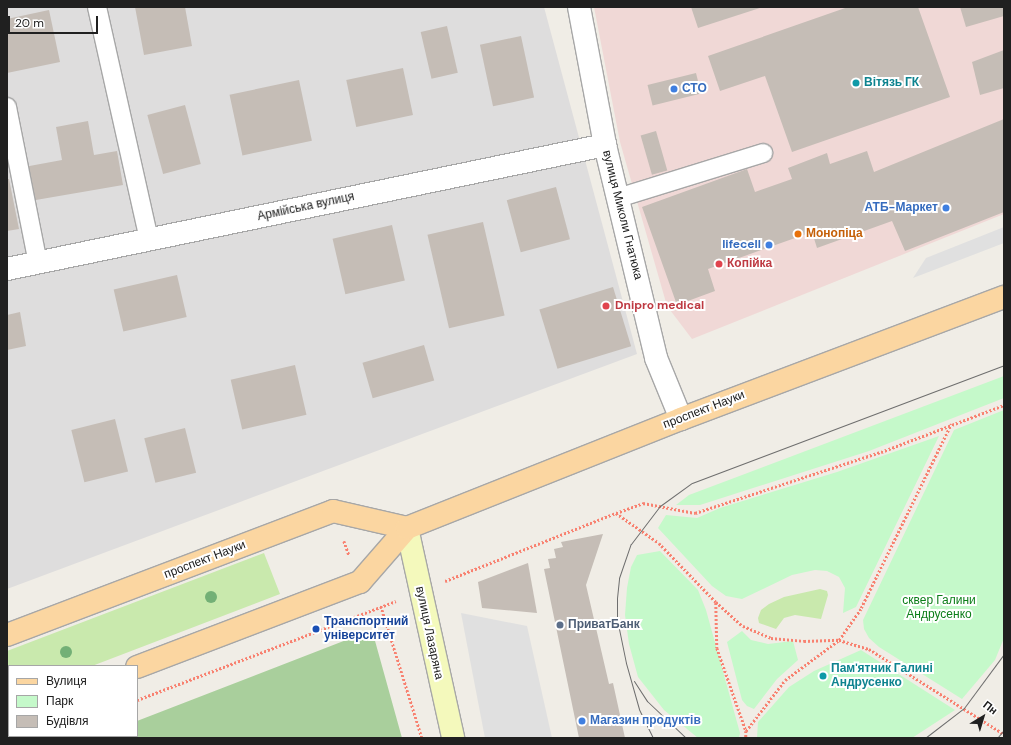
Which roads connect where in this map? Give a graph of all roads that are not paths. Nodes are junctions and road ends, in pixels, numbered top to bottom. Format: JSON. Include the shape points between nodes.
{"nodes":[{"id":1,"x":97,"y":7,"type":"edge"},
{"id":2,"x":579,"y":7,"type":"edge"},
{"id":3,"x":7,"y":107,"type":"edge"},
{"id":4,"x":605,"y":145,"type":"junction"},
{"id":5,"x":763,"y":153,"type":"dead end"},
{"id":6,"x":618,"y":198,"type":"junction"},
{"id":7,"x":149,"y":240,"type":"junction"},
{"id":8,"x":38,"y":263,"type":"junction"},
{"id":9,"x":7,"y":269,"type":"edge"},
{"id":10,"x":1004,"y":297,"type":"edge"},
{"id":11,"x":681,"y":419,"type":"junction"},
{"id":12,"x":407,"y":528,"type":"junction"},
{"id":13,"x":7,"y":635,"type":"edge"},
{"id":14,"x":138,"y":667,"type":"edge"},
{"id":15,"x":453,"y":738,"type":"edge"}],
"edges":[{"from":1,"to":7,"type":"lane"},
{"from":2,"to":4,"type":"street","name":"вулиця Миколи Гнатюка"},
{"from":3,"to":8,"type":"lane"},
{"from":4,"to":6,"type":"street","name":"вулиця Миколи Гнатюка"},
{"from":4,"to":7,"type":"street","name":"Армійська вулиця"},
{"from":5,"to":6,"type":"lane"},
{"from":6,"to":11,"type":"street","name":"вулиця Миколи Гнатюка","via":[[656,358]]},
{"from":7,"to":8,"type":"street","name":"Армійська вулиця"},
{"from":8,"to":9,"type":"street","name":"Армійська вулиця"},
{"from":10,"to":11,"type":"main road","name":"проспект Науки"},
{"from":11,"to":12,"type":"main road","name":"проспект Науки"},
{"from":12,"to":13,"type":"main road","name":"проспект Науки","via":[[333,511]]},
{"from":12,"to":14,"type":"main road","name":"проспект Науки","via":[[360,582]]},
{"from":12,"to":15,"type":"main road","name":"вулиця Лазаряна"}]}
